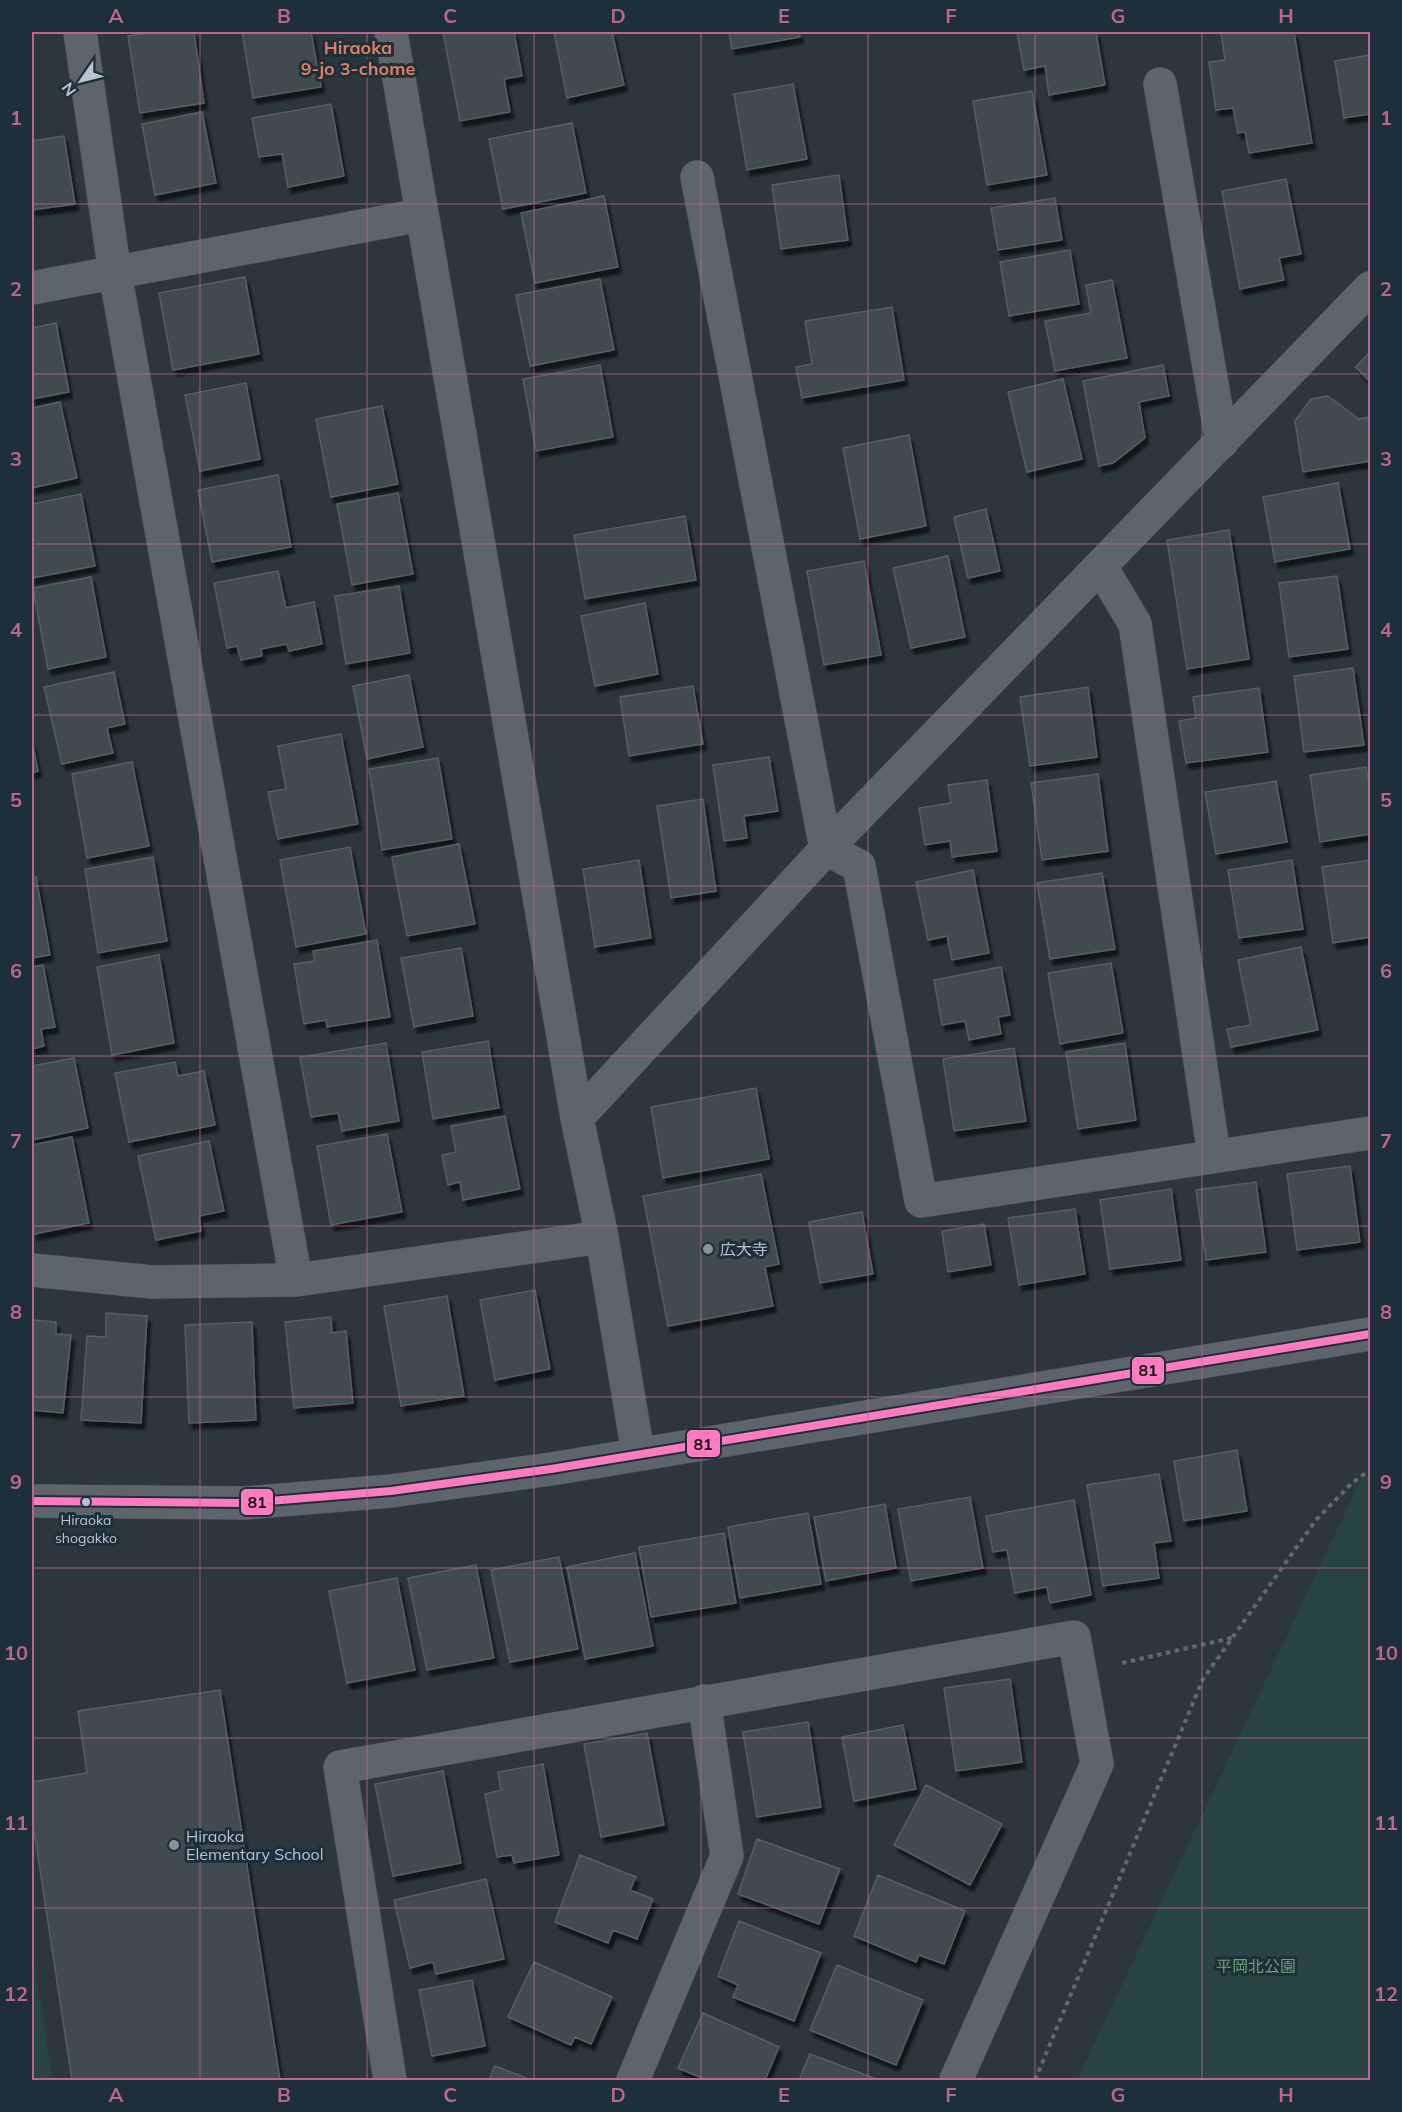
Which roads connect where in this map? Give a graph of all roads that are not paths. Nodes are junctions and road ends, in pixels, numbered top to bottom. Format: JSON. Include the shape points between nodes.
{"nodes":[{"id":1,"x":80,"y":32,"type":"edge"},
{"id":2,"x":391,"y":32,"type":"edge"},
{"id":3,"x":1160,"y":84,"type":"dead end"},
{"id":4,"x":697,"y":177,"type":"dead end"},
{"id":5,"x":421,"y":215,"type":"junction"},
{"id":6,"x":115,"y":273,"type":"junction"},
{"id":7,"x":32,"y":288,"type":"edge"},
{"id":8,"x":1371,"y":288,"type":"edge"},
{"id":9,"x":1222,"y":442,"type":"junction"},
{"id":10,"x":1101,"y":567,"type":"junction"},
{"id":11,"x":826,"y":849,"type":"junction"},
{"id":12,"x":577,"y":1118,"type":"junction"},
{"id":13,"x":1371,"y":1133,"type":"edge"},
{"id":14,"x":1214,"y":1155,"type":"junction"},
{"id":15,"x":603,"y":1238,"type":"junction"},
{"id":16,"x":32,"y":1270,"type":"edge"},
{"id":17,"x":296,"y":1280,"type":"junction"},
{"id":18,"x":1371,"y":1334,"type":"edge"},
{"id":19,"x":638,"y":1453,"type":"junction"},
{"id":20,"x":32,"y":1501,"type":"edge"},
{"id":21,"x":704,"y":1701,"type":"junction"},
{"id":22,"x":390,"y":2080,"type":"edge"},
{"id":23,"x":633,"y":2080,"type":"edge"},
{"id":24,"x":956,"y":2080,"type":"edge"}],
"edges":[{"from":1,"to":6,"type":"street"},
{"from":2,"to":5,"type":"street"},
{"from":3,"to":9,"type":"street"},
{"from":4,"to":11,"type":"street"},
{"from":5,"to":6,"type":"street"},
{"from":5,"to":12,"type":"street"},
{"from":6,"to":7,"type":"street"},
{"from":6,"to":17,"type":"street"},
{"from":8,"to":9,"type":"street"},
{"from":9,"to":10,"type":"street"},
{"from":10,"to":11,"type":"street"},
{"from":10,"to":14,"type":"street","via":[[1135,624]]},
{"from":11,"to":12,"type":"street"},
{"from":11,"to":14,"type":"street","via":[[859,866],[921,1201]]},
{"from":12,"to":15,"type":"street"},
{"from":13,"to":14,"type":"street"},
{"from":15,"to":17,"type":"street"},
{"from":15,"to":19,"type":"street"},
{"from":16,"to":17,"type":"street","via":[[152,1282]]},
{"from":18,"to":19,"type":"street"},
{"from":19,"to":20,"type":"street","via":[[391,1491],[245,1503]]},
{"from":21,"to":22,"type":"street","via":[[340,1767]]},
{"from":21,"to":23,"type":"street","via":[[728,1856]]},
{"from":21,"to":24,"type":"street","via":[[1074,1637],[1097,1764]]}]}
